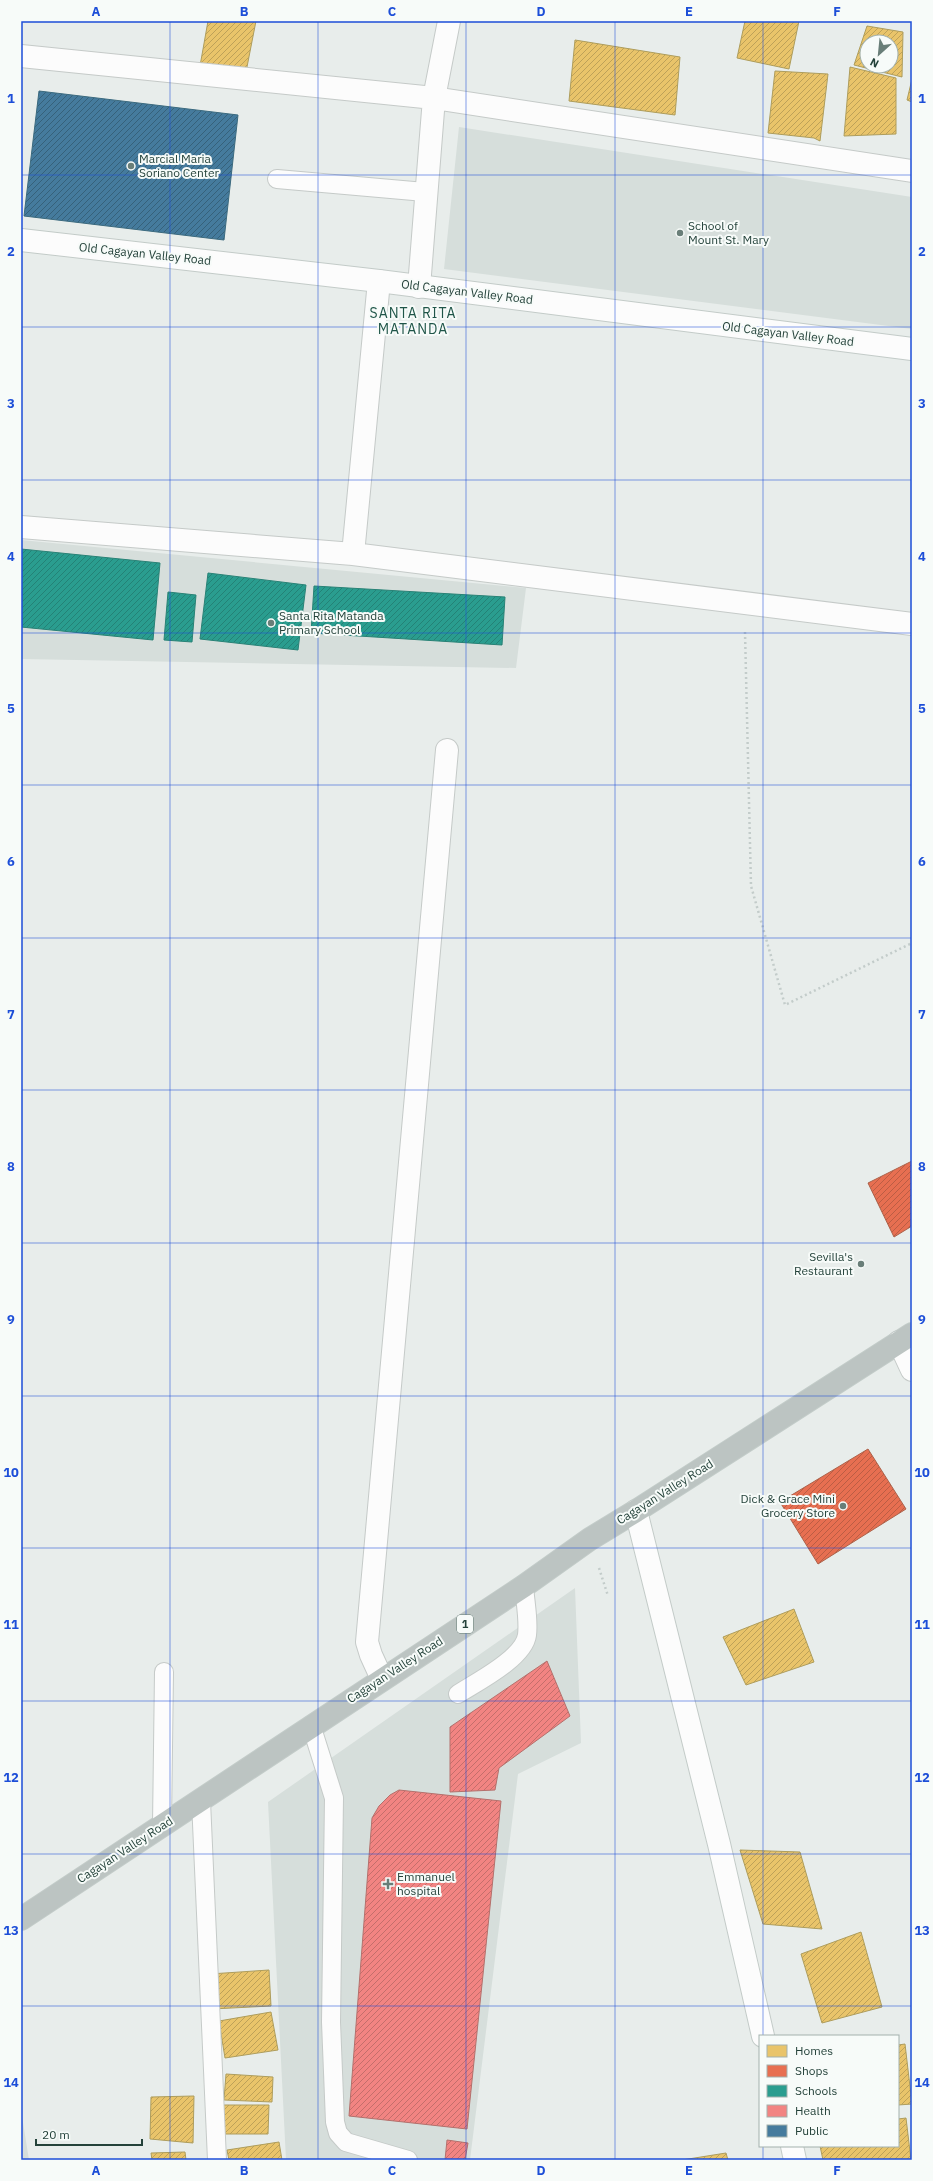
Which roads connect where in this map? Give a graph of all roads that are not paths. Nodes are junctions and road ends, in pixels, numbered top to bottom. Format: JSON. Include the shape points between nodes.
{"nodes":[{"id":1,"x":449,"y":21,"type":"edge"},
{"id":2,"x":21,"y":56,"type":"edge"},
{"id":3,"x":434,"y":98,"type":"junction"},
{"id":4,"x":912,"y":171,"type":"edge"},
{"id":5,"x":277,"y":179,"type":"dead end"},
{"id":6,"x":425,"y":192,"type":"junction"},
{"id":7,"x":21,"y":240,"type":"edge"},
{"id":8,"x":379,"y":281,"type":"junction"},
{"id":9,"x":419,"y":287,"type":"junction"},
{"id":10,"x":912,"y":349,"type":"edge"},
{"id":11,"x":21,"y":526,"type":"edge"},
{"id":12,"x":353,"y":554,"type":"junction"},
{"id":13,"x":912,"y":624,"type":"edge"},
{"id":14,"x":447,"y":750,"type":"dead end"},
{"id":15,"x":905,"y":1338,"type":"edge"},
{"id":16,"x":912,"y":1370,"type":"edge"},
{"id":17,"x":636,"y":1511,"type":"junction"},
{"id":18,"x":524,"y":1586,"type":"junction"},
{"id":19,"x":164,"y":1672,"type":"dead end"},
{"id":20,"x":382,"y":1679,"type":"junction"},
{"id":21,"x":458,"y":1694,"type":"dead end"},
{"id":22,"x":310,"y":1726,"type":"junction"},
{"id":23,"x":201,"y":1801,"type":"junction"},
{"id":24,"x":162,"y":1825,"type":"junction"},
{"id":25,"x":21,"y":1919,"type":"edge"},
{"id":26,"x":763,"y":2035,"type":"edge"},
{"id":27,"x":792,"y":2147,"type":"edge"},
{"id":28,"x":217,"y":2160,"type":"edge"},
{"id":29,"x":408,"y":2160,"type":"edge"},
{"id":30,"x":795,"y":2160,"type":"edge"}],
"edges":[{"from":1,"to":3,"type":"street"},
{"from":2,"to":3,"type":"street"},
{"from":3,"to":4,"type":"street"},
{"from":3,"to":6,"type":"street"},
{"from":5,"to":6,"type":"lane"},
{"from":6,"to":9,"type":"street"},
{"from":7,"to":8,"type":"street","name":"Old Cagayan Valley Road"},
{"from":8,"to":9,"type":"street","name":"Old Cagayan Valley Road"},
{"from":8,"to":12,"type":"street"},
{"from":9,"to":10,"type":"street","name":"Old Cagayan Valley Road"},
{"from":11,"to":12,"type":"street"},
{"from":12,"to":13,"type":"street"},
{"from":14,"to":20,"type":"street","via":[[367,1642]]},
{"from":15,"to":16,"type":"street"},
{"from":15,"to":17,"type":"highway","name":"Cagayan Valley Road","number":"1"},
{"from":17,"to":18,"type":"highway","name":"Cagayan Valley Road","number":"1","via":[[590,1539]]},
{"from":17,"to":26,"type":"street","via":[[719,1844]]},
{"from":18,"to":20,"type":"highway","name":"Cagayan Valley Road","number":"1"},
{"from":18,"to":21,"type":"lane","via":[[527,1635],[524,1645],[517,1655]]},
{"from":19,"to":24,"type":"lane"},
{"from":20,"to":22,"type":"highway","name":"Cagayan Valley Road","number":"1"},
{"from":22,"to":23,"type":"highway","name":"Cagayan Valley Road","number":"1"},
{"from":22,"to":29,"type":"lane","via":[[334,1798],[331,2022],[335,2122],[338,2134],[346,2142]]},
{"from":23,"to":24,"type":"highway","name":"Cagayan Valley Road","number":"1"},
{"from":23,"to":28,"type":"lane"},
{"from":24,"to":25,"type":"highway","name":"Cagayan Valley Road","number":"1"},
{"from":27,"to":30,"type":"street"}]}
